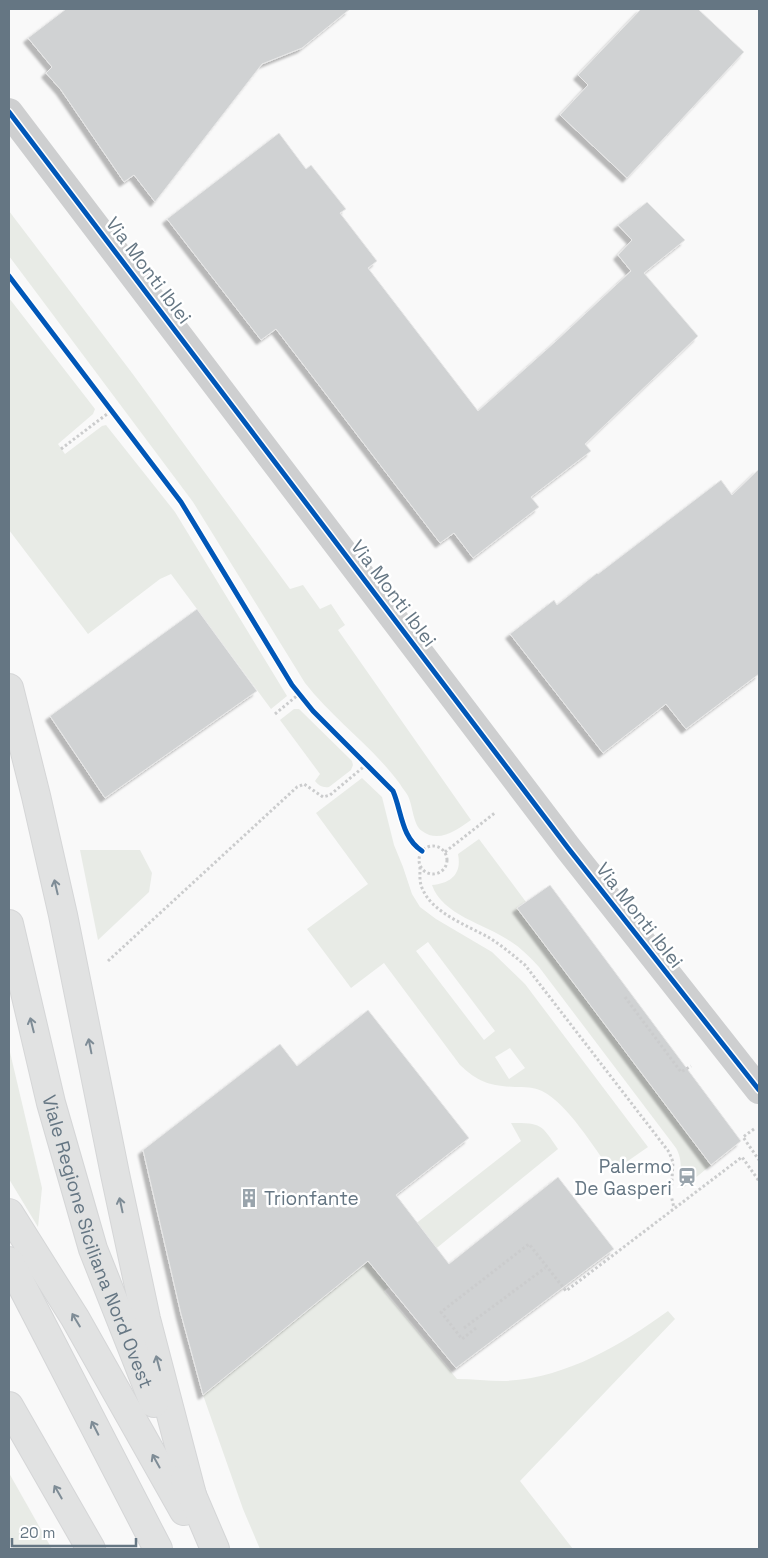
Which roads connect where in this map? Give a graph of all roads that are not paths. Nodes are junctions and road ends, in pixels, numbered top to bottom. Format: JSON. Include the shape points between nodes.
{"nodes":[{"id":1,"x":9,"y":112,"type":"edge"},
{"id":2,"x":9,"y":688,"type":"edge"},
{"id":3,"x":9,"y":924,"type":"edge"},
{"id":4,"x":759,"y":1090,"type":"edge"},
{"id":5,"x":9,"y":1213,"type":"edge"},
{"id":6,"x":9,"y":1261,"type":"edge"},
{"id":7,"x":9,"y":1406,"type":"edge"},
{"id":8,"x":192,"y":1495,"type":"junction"},
{"id":9,"x":91,"y":1549,"type":"edge"},
{"id":10,"x":158,"y":1549,"type":"edge"},
{"id":11,"x":206,"y":1549,"type":"edge"},
{"id":12,"x":215,"y":1549,"type":"edge"}],
"edges":[{"from":1,"to":4,"type":"street","name":"Via Monti Iblei","via":[[568,848]]},
{"from":8,"to":2,"type":"street","one_way":true,"via":[[146,1319],[63,915]]},
{"from":8,"to":3,"type":"street","name":"Viale Regione Siciliana Nord Ovest","one_way":true,"via":[[93,1249],[51,1103]]},
{"from":11,"to":5,"type":"street","one_way":true,"via":[[75,1318]]},
{"from":10,"to":6,"type":"street","one_way":true},
{"from":9,"to":7,"type":"street","one_way":true},
{"from":8,"to":12,"type":"street","name":"Viale Regione Siciliana Nord Ovest"}]}
